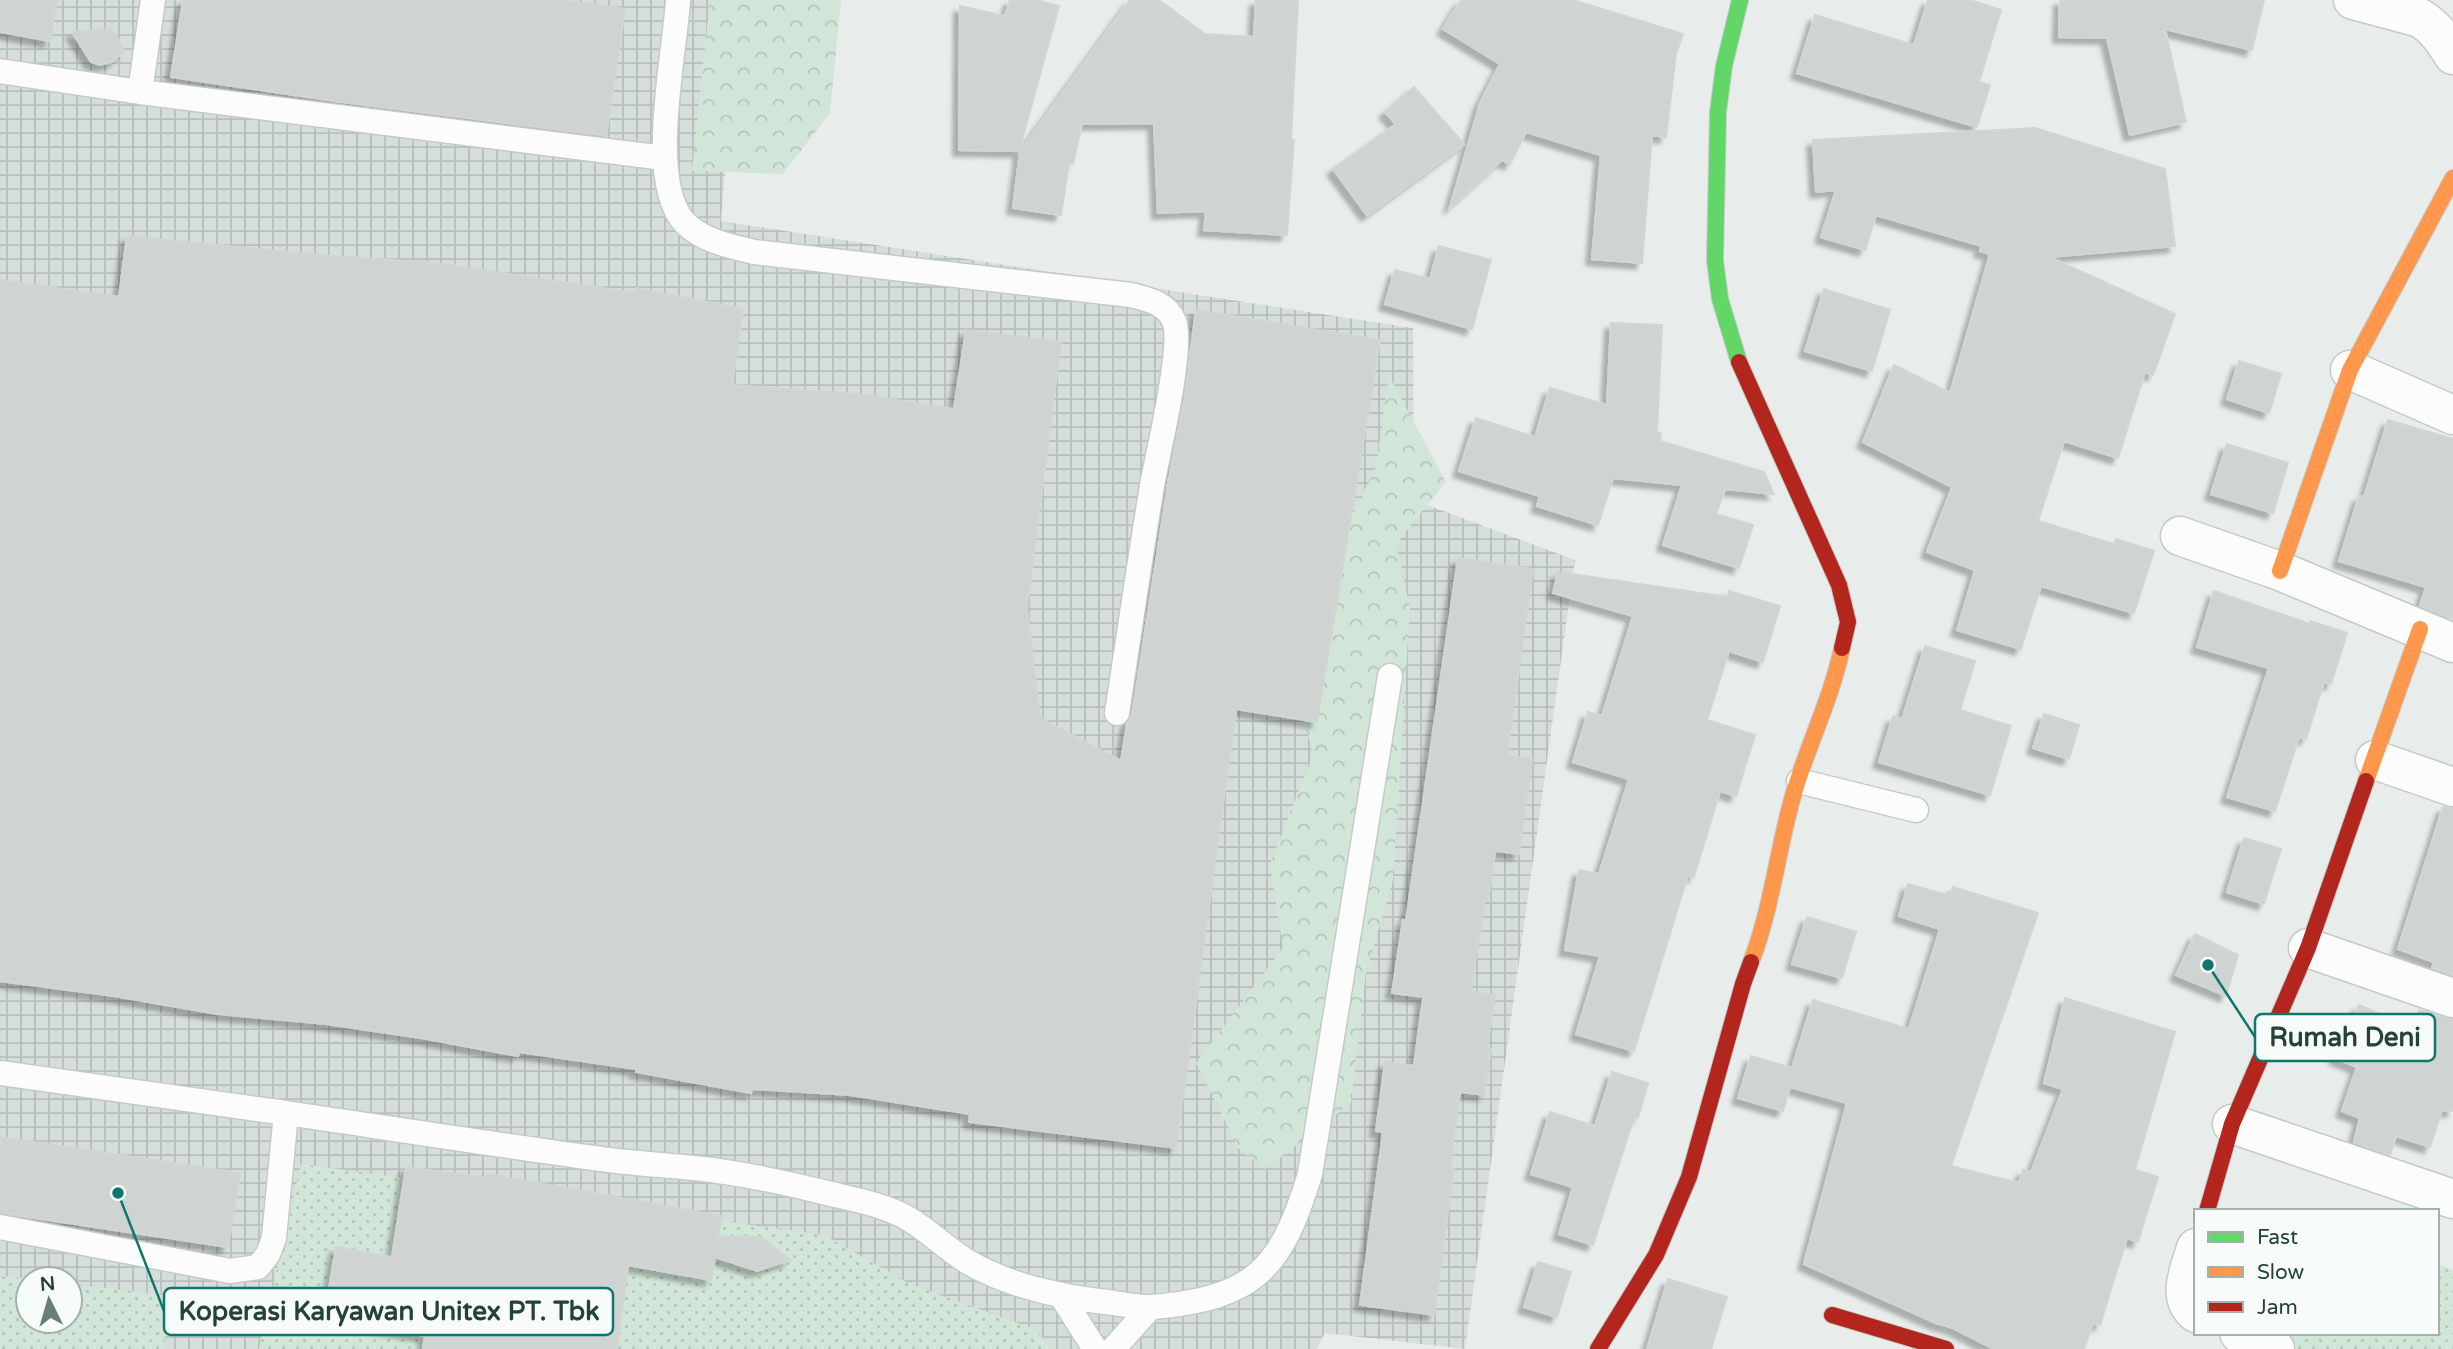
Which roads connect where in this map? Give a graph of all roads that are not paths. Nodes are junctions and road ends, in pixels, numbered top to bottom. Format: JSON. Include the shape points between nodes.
{"nodes":[{"id":1,"x":153,"y":0,"type":"edge"},
{"id":2,"x":678,"y":0,"type":"edge"},
{"id":3,"x":1740,"y":0,"type":"edge"},
{"id":4,"x":2353,"y":0,"type":"edge"},
{"id":5,"x":2453,"y":55,"type":"edge"},
{"id":6,"x":0,"y":71,"type":"edge"},
{"id":7,"x":140,"y":92,"type":"junction"},
{"id":8,"x":664,"y":158,"type":"junction"},
{"id":9,"x":2453,"y":178,"type":"edge"},
{"id":10,"x":2350,"y":370,"type":"junction"},
{"id":11,"x":2453,"y":415,"type":"edge"},
{"id":12,"x":2180,"y":536,"type":"dead end"},
{"id":13,"x":2280,"y":571,"type":"junction"},
{"id":14,"x":2436,"y":636,"type":"edge"},
{"id":15,"x":1390,"y":676,"type":"dead end"},
{"id":16,"x":1117,"y":713,"type":"dead end"},
{"id":17,"x":2375,"y":760,"type":"junction"},
{"id":18,"x":1800,"y":781,"type":"junction"},
{"id":19,"x":2453,"y":787,"type":"edge"},
{"id":20,"x":1916,"y":810,"type":"dead end"},
{"id":21,"x":2308,"y":948,"type":"junction"},
{"id":22,"x":2453,"y":998,"type":"edge"},
{"id":23,"x":0,"y":1073,"type":"edge"},
{"id":24,"x":286,"y":1113,"type":"junction"},
{"id":25,"x":2232,"y":1124,"type":"junction"},
{"id":26,"x":2453,"y":1199,"type":"edge"},
{"id":27,"x":2208,"y":1209,"type":"edge"},
{"id":28,"x":0,"y":1227,"type":"edge"},
{"id":29,"x":2194,"y":1255,"type":"edge"},
{"id":30,"x":1062,"y":1297,"type":"junction"},
{"id":31,"x":1150,"y":1308,"type":"junction"},
{"id":32,"x":2194,"y":1311,"type":"edge"},
{"id":33,"x":1832,"y":1315,"type":"dead end"},
{"id":34,"x":2244,"y":1335,"type":"edge"},
{"id":35,"x":1095,"y":1349,"type":"edge"},
{"id":36,"x":1113,"y":1349,"type":"edge"},
{"id":37,"x":1598,"y":1349,"type":"edge"},
{"id":38,"x":1946,"y":1349,"type":"edge"},
{"id":39,"x":2275,"y":1349,"type":"edge"}],
"edges":[{"from":1,"to":7,"type":"lane"},
{"from":2,"to":8,"type":"lane"},
{"from":3,"to":18,"type":"street","via":[[1717,112],[1715,260],[1720,299],[1741,369],[1839,585],[1848,622],[1836,678]]},
{"from":4,"to":5,"type":"street","via":[[2420,18]]},
{"from":6,"to":7,"type":"lane"},
{"from":7,"to":8,"type":"lane"},
{"from":8,"to":16,"type":"lane","via":[[667,184],[684,222],[722,244],[1130,295],[1154,300],[1166,310],[1177,337],[1175,361]]},
{"from":9,"to":10,"type":"street"},
{"from":10,"to":11,"type":"street"},
{"from":10,"to":13,"type":"street"},
{"from":12,"to":13,"type":"street"},
{"from":13,"to":14,"type":"street"},
{"from":14,"to":17,"type":"street"},
{"from":15,"to":31,"type":"lane","via":[[1310,1174],[1298,1212],[1271,1262],[1248,1283],[1224,1294]]},
{"from":17,"to":19,"type":"street"},
{"from":17,"to":21,"type":"street"},
{"from":18,"to":20,"type":"lane"},
{"from":18,"to":37,"type":"street","via":[[1783,834],[1763,930],[1689,1177],[1656,1255]]},
{"from":21,"to":22,"type":"street"},
{"from":21,"to":25,"type":"street"},
{"from":23,"to":24,"type":"lane"},
{"from":24,"to":28,"type":"lane","via":[[274,1238],[258,1268],[230,1271]]},
{"from":24,"to":30,"type":"lane","via":[[597,1159],[714,1171],[820,1191],[880,1206],[908,1219],[970,1263]]},
{"from":25,"to":26,"type":"street"},
{"from":25,"to":27,"type":"street"},
{"from":29,"to":32,"type":"street","via":[[2185,1287]]},
{"from":30,"to":31,"type":"lane"},
{"from":30,"to":35,"type":"lane"},
{"from":31,"to":36,"type":"lane"},
{"from":33,"to":38,"type":"street"},
{"from":34,"to":39,"type":"street"}]}
